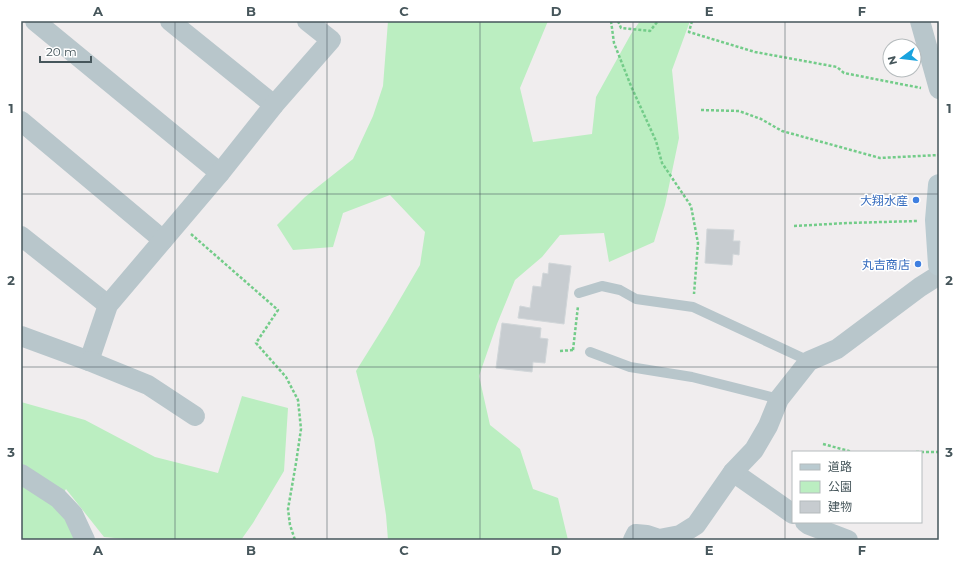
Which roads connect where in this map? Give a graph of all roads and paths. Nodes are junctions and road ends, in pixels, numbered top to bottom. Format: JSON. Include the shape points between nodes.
{"nodes":[{"id":1,"x":35,"y":21,"type":"edge"},
{"id":2,"x":170,"y":21,"type":"edge"},
{"id":3,"x":307,"y":21,"type":"edge"},
{"id":4,"x":611,"y":21,"type":"edge"},
{"id":5,"x":618,"y":21,"type":"edge"},
{"id":6,"x":658,"y":21,"type":"edge"},
{"id":7,"x":692,"y":21,"type":"edge"},
{"id":8,"x":920,"y":21,"type":"edge"},
{"id":9,"x":932,"y":89,"type":"edge"},
{"id":10,"x":274,"y":105,"type":"junction"},
{"id":11,"x":701,"y":110,"type":"dead end"},
{"id":12,"x":21,"y":120,"type":"edge"},
{"id":13,"x":939,"y":155,"type":"edge"},
{"id":14,"x":220,"y":173,"type":"junction"},
{"id":15,"x":939,"y":185,"type":"edge"},
{"id":16,"x":936,"y":220,"type":"junction"},
{"id":17,"x":178,"y":222,"type":"junction"},
{"id":18,"x":794,"y":226,"type":"dead end"},
{"id":19,"x":21,"y":236,"type":"edge"},
{"id":20,"x":163,"y":240,"type":"junction"},
{"id":21,"x":939,"y":265,"type":"edge"},
{"id":22,"x":939,"y":275,"type":"edge"},
{"id":23,"x":579,"y":293,"type":"joint"},
{"id":24,"x":108,"y":306,"type":"junction"},
{"id":25,"x":692,"y":306,"type":"junction"},
{"id":26,"x":21,"y":336,"type":"edge"},
{"id":27,"x":573,"y":350,"type":"junction"},
{"id":28,"x":560,"y":351,"type":"dead end"},
{"id":29,"x":590,"y":352,"type":"joint"},
{"id":30,"x":89,"y":361,"type":"junction"},
{"id":31,"x":809,"y":361,"type":"junction"},
{"id":32,"x":779,"y":399,"type":"junction"},
{"id":33,"x":195,"y":416,"type":"dead end"},
{"id":34,"x":823,"y":444,"type":"dead end"},
{"id":35,"x":846,"y":451,"type":"edge"},
{"id":36,"x":922,"y":452,"type":"edge"},
{"id":37,"x":939,"y":452,"type":"edge"},
{"id":38,"x":733,"y":472,"type":"junction"},
{"id":39,"x":21,"y":474,"type":"edge"},
{"id":40,"x":792,"y":513,"type":"edge"},
{"id":41,"x":806,"y":523,"type":"edge"},
{"id":42,"x":699,"y":532,"type":"edge"},
{"id":43,"x":85,"y":540,"type":"edge"},
{"id":44,"x":295,"y":540,"type":"edge"},
{"id":45,"x":633,"y":540,"type":"edge"},
{"id":46,"x":847,"y":540,"type":"edge"}],
"edges":[{"from":1,"to":14,"type":"street"},
{"from":2,"to":10,"type":"street"},
{"from":3,"to":10,"type":"street","via":[[331,40]]},
{"from":4,"to":25,"type":"path","via":[[614,43],[656,142],[662,163],[692,206],[698,244]]},
{"from":5,"to":6,"type":"path","via":[[621,28],[650,31]]},
{"from":7,"to":9,"type":"path","via":[[689,32],[755,52],[837,67],[844,73]]},
{"from":8,"to":9,"type":"street"},
{"from":10,"to":14,"type":"street"},
{"from":11,"to":13,"type":"path","via":[[739,111],[782,131],[880,158]]},
{"from":12,"to":20,"type":"street"},
{"from":14,"to":17,"type":"street"},
{"from":15,"to":16,"type":"main road"},
{"from":16,"to":18,"type":"path"},
{"from":16,"to":21,"type":"main road"},
{"from":17,"to":20,"type":"street"},
{"from":17,"to":44,"type":"path","via":[[278,310],[256,343],[286,377],[298,400],[300,428],[288,509]]},
{"from":19,"to":24,"type":"street"},
{"from":20,"to":24,"type":"street"},
{"from":22,"to":31,"type":"street","via":[[920,286],[837,349]]},
{"from":23,"to":25,"type":"lane","via":[[602,286],[620,290],[636,299]]},
{"from":23,"to":27,"type":"path"},
{"from":24,"to":30,"type":"street"},
{"from":25,"to":31,"type":"lane"},
{"from":26,"to":30,"type":"street"},
{"from":27,"to":28,"type":"path"},
{"from":27,"to":29,"type":"path"},
{"from":29,"to":32,"type":"lane","via":[[630,367],[692,377]]},
{"from":30,"to":33,"type":"street","via":[[148,385]]},
{"from":31,"to":32,"type":"street"},
{"from":32,"to":38,"type":"street","via":[[768,426],[754,450]]},
{"from":34,"to":35,"type":"path"},
{"from":36,"to":37,"type":"path"},
{"from":38,"to":40,"type":"street"},
{"from":38,"to":42,"type":"street"},
{"from":39,"to":43,"type":"street","via":[[58,498],[73,514]]},
{"from":41,"to":46,"type":"street"},
{"from":42,"to":45,"type":"street","via":[[659,539],[636,534]]}]}
